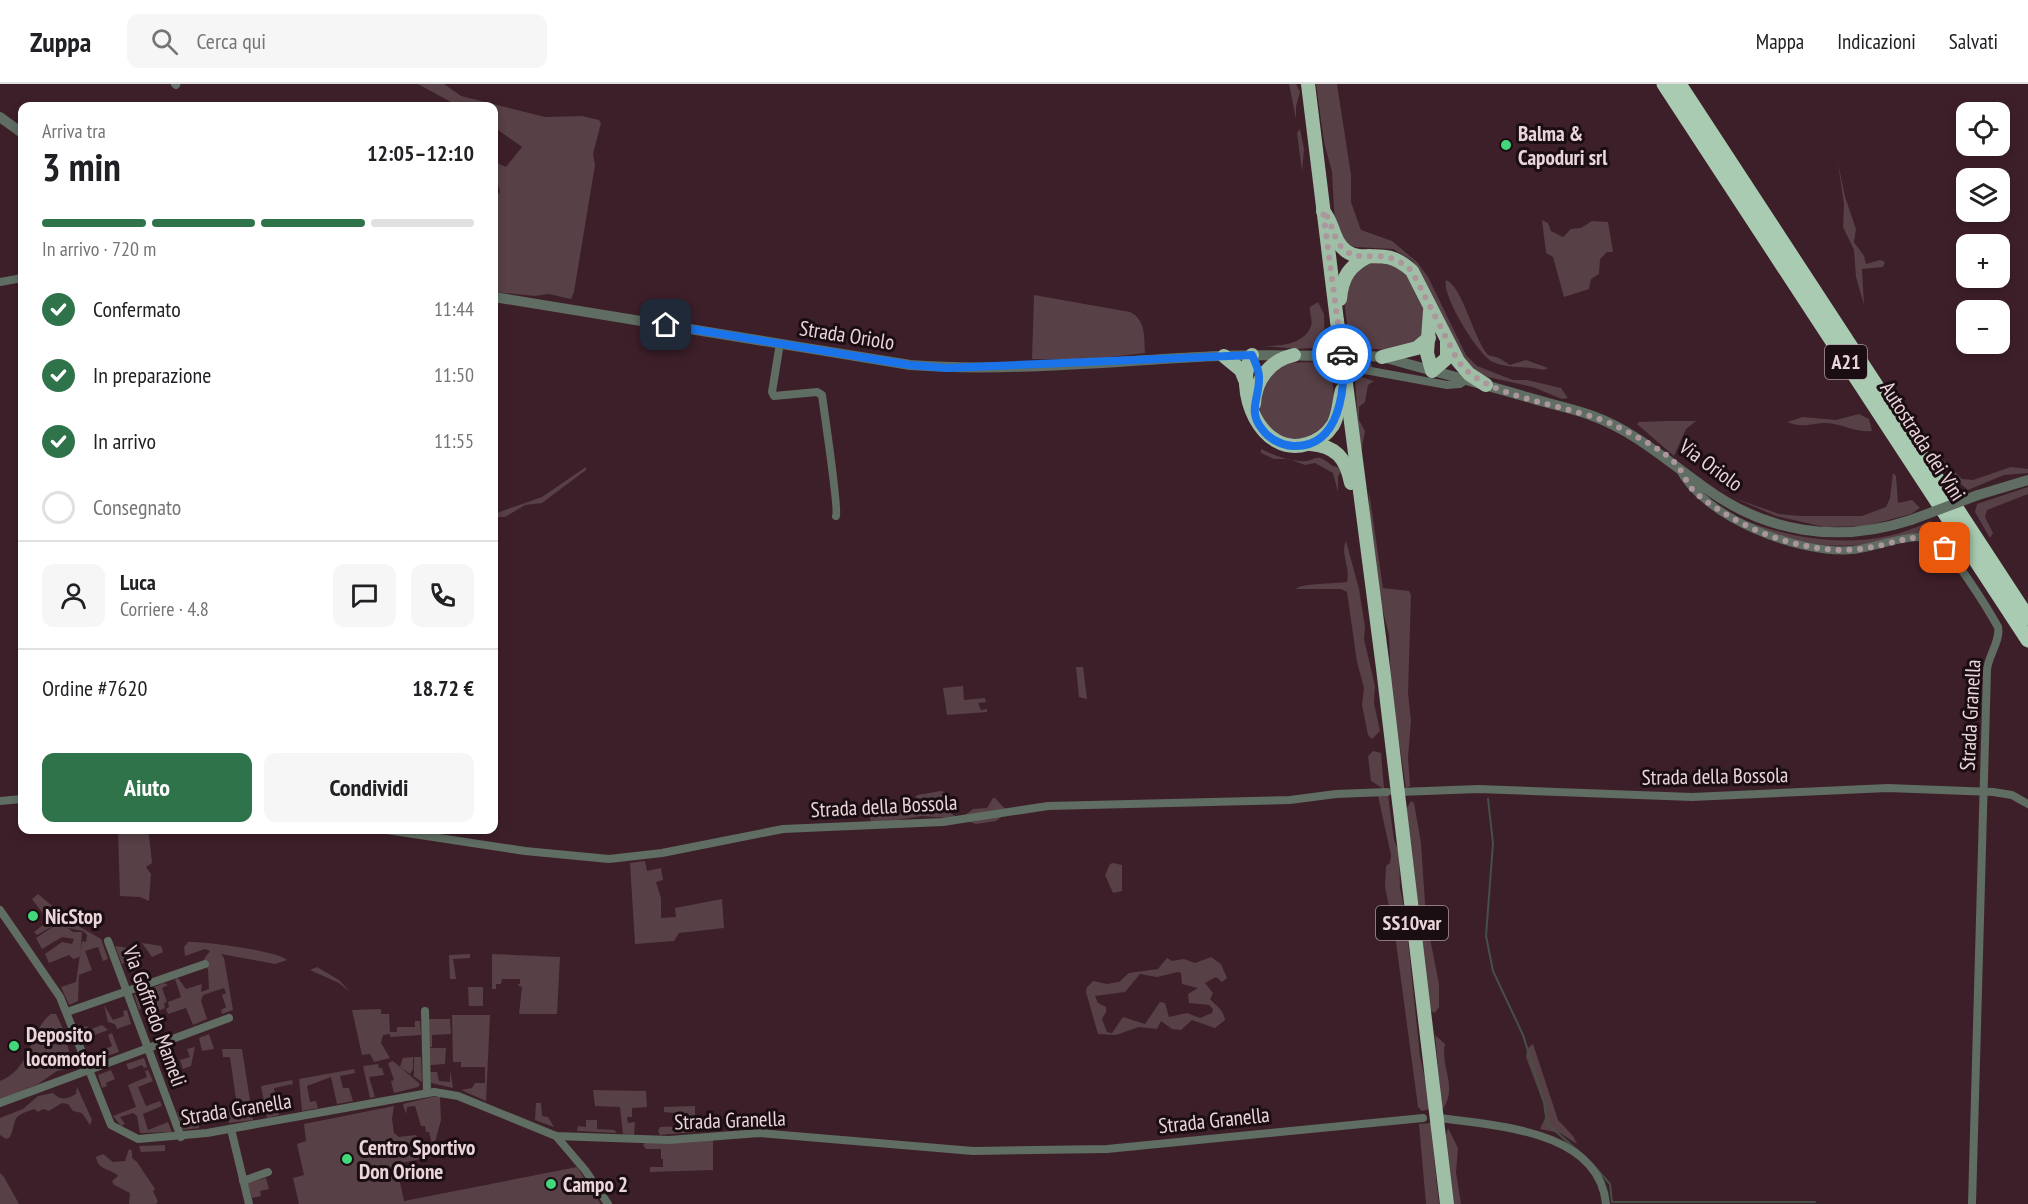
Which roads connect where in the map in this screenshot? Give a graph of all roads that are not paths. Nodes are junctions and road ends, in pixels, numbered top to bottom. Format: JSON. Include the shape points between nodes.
{"nodes":[{"id":1,"x":1308,"y":84,"type":"edge"},
{"id":2,"x":1664,"y":84,"type":"edge"},
{"id":3,"x":1679,"y":84,"type":"edge"},
{"id":4,"x":0,"y":117,"type":"edge"},
{"id":5,"x":18,"y":130,"type":"edge"},
{"id":6,"x":1323,"y":211,"type":"junction"},
{"id":7,"x":1371,"y":255,"type":"junction"},
{"id":8,"x":18,"y":279,"type":"edge"},
{"id":9,"x":0,"y":282,"type":"edge"},
{"id":10,"x":498,"y":298,"type":"edge"},
{"id":11,"x":1427,"y":300,"type":"junction"},
{"id":12,"x":1337,"y":321,"type":"junction"},
{"id":13,"x":1429,"y":338,"type":"junction"},
{"id":14,"x":1446,"y":338,"type":"junction"},
{"id":15,"x":780,"y":344,"type":"junction"},
{"id":16,"x":1252,"y":355,"type":"junction"},
{"id":17,"x":1294,"y":355,"type":"junction"},
{"id":18,"x":1356,"y":355,"type":"tunnel mouth"},
{"id":19,"x":1224,"y":356,"type":"junction"},
{"id":20,"x":1326,"y":356,"type":"tunnel mouth"},
{"id":21,"x":1382,"y":357,"type":"junction"},
{"id":22,"x":1365,"y":370,"type":"dead end"},
{"id":23,"x":1432,"y":371,"type":"junction"},
{"id":24,"x":1466,"y":380,"type":"junction"},
{"id":25,"x":1253,"y":382,"type":"junction"},
{"id":26,"x":1486,"y":385,"type":"junction"},
{"id":27,"x":1344,"y":394,"type":"junction"},
{"id":28,"x":1310,"y":444,"type":"junction"},
{"id":29,"x":1677,"y":465,"type":"junction"},
{"id":30,"x":2028,"y":480,"type":"edge"},
{"id":31,"x":1360,"y":495,"type":"junction"},
{"id":32,"x":836,"y":516,"type":"dead end"},
{"id":33,"x":2028,"y":618,"type":"edge"},
{"id":34,"x":2028,"y":640,"type":"edge"},
{"id":35,"x":1387,"y":792,"type":"dead end"},
{"id":36,"x":1400,"y":792,"type":"dead end"},
{"id":37,"x":1984,"y":792,"type":"junction"},
{"id":38,"x":18,"y":799,"type":"edge"},
{"id":39,"x":0,"y":801,"type":"edge"},
{"id":40,"x":2028,"y":804,"type":"edge"},
{"id":41,"x":413,"y":834,"type":"edge"},
{"id":42,"x":0,"y":910,"type":"edge"},
{"id":43,"x":108,"y":941,"type":"dead end"},
{"id":44,"x":205,"y":964,"type":"dead end"},
{"id":45,"x":127,"y":991,"type":"junction"},
{"id":46,"x":425,"y":1011,"type":"dead end"},
{"id":47,"x":68,"y":1012,"type":"junction"},
{"id":48,"x":229,"y":1018,"type":"dead end"},
{"id":49,"x":148,"y":1049,"type":"junction"},
{"id":50,"x":89,"y":1071,"type":"junction"},
{"id":51,"x":427,"y":1092,"type":"junction"},
{"id":52,"x":0,"y":1103,"type":"edge"},
{"id":53,"x":1423,"y":1118,"type":"dead end"},
{"id":54,"x":1440,"y":1118,"type":"dead end"},
{"id":55,"x":231,"y":1129,"type":"junction"},
{"id":56,"x":556,"y":1136,"type":"junction"},
{"id":57,"x":181,"y":1137,"type":"junction"},
{"id":58,"x":268,"y":1172,"type":"dead end"},
{"id":59,"x":243,"y":1180,"type":"junction"},
{"id":60,"x":249,"y":1204,"type":"edge"},
{"id":61,"x":608,"y":1204,"type":"edge"},
{"id":62,"x":1447,"y":1204,"type":"edge"},
{"id":63,"x":1606,"y":1204,"type":"edge"},
{"id":64,"x":1972,"y":1204,"type":"edge"}],
"edges":[{"from":1,"to":6,"type":"highway","number":"SS10var"},
{"from":2,"to":34,"type":"highway","name":"Autostrada dei Vini","number":"A21"},
{"from":3,"to":33,"type":"highway","name":"Autostrada dei Vini","number":"A21"},
{"from":4,"to":5,"type":"street"},
{"from":6,"to":7,"type":"highway","via":[[1330,218],[1340,245],[1351,254]]},
{"from":6,"to":12,"type":"highway","number":"SS10var"},
{"from":7,"to":11,"type":"highway","via":[[1400,261],[1415,276]]},
{"from":7,"to":12,"type":"highway","via":[[1352,267],[1343,279]]},
{"from":8,"to":9,"type":"street"},
{"from":10,"to":15,"type":"street","name":"Strada Oriolo"},
{"from":11,"to":13,"type":"highway"},
{"from":11,"to":14,"type":"highway"},
{"from":12,"to":27,"type":"highway","number":"SS10var","bridge":true},
{"from":13,"to":21,"type":"highway","via":[[1412,350]]},
{"from":13,"to":23,"type":"highway"},
{"from":14,"to":23,"type":"highway","via":[[1447,358]]},
{"from":14,"to":26,"type":"highway","via":[[1462,367]]},
{"from":15,"to":19,"type":"street","name":"Strada Oriolo","via":[[947,368]]},
{"from":15,"to":32,"type":"street","via":[[774,396],[818,392],[822,396]]},
{"from":16,"to":17,"type":"street"},
{"from":16,"to":19,"type":"street"},
{"from":16,"to":25,"type":"highway"},
{"from":17,"to":20,"type":"street"},
{"from":17,"to":25,"type":"highway","via":[[1277,361]]},
{"from":18,"to":21,"type":"street","name":"Via Oriolo"},
{"from":19,"to":25,"type":"highway"},
{"from":21,"to":23,"type":"street","name":"Via Oriolo"},
{"from":22,"to":24,"type":"street","via":[[1447,385]]},
{"from":23,"to":24,"type":"street","name":"Via Oriolo"},
{"from":24,"to":26,"type":"street","name":"Via Oriolo"},
{"from":25,"to":28,"type":"highway","via":[[1257,422],[1270,438],[1289,446]]},
{"from":26,"to":29,"type":"street","name":"Via Oriolo","via":[[1593,416],[1634,436]]},
{"from":27,"to":28,"type":"highway","via":[[1332,426]]},
{"from":27,"to":31,"type":"highway","number":"SS10var"},
{"from":28,"to":31,"type":"highway","via":[[1338,452],[1344,459],[1352,489]]},
{"from":29,"to":30,"type":"street","name":"Via Oriolo","bridge":true,"via":[[1727,503],[1766,521],[1791,529],[1852,533],[1885,528]]},
{"from":29,"to":37,"type":"street","name":"Strada Granella","via":[[1698,494],[1751,527],[1781,540],[1851,550],[1925,537],[1945,548],[1999,631],[1988,659]]},
{"from":31,"to":62,"type":"highway","number":"SS10var"},
{"from":35,"to":41,"type":"street","name":"Strada della Bossola","via":[[1290,800],[1048,806],[943,822],[783,829],[662,854],[609,859]]},
{"from":36,"to":37,"type":"street","name":"Strada della Bossola","via":[[1478,789],[1692,797],[1848,788]]},
{"from":37,"to":40,"type":"street","name":"Strada della Bossola","via":[[2012,795]]},
{"from":37,"to":64,"type":"street","name":"Strada Granella"},
{"from":38,"to":39,"type":"street"},
{"from":42,"to":47,"type":"street","name":"Strada Granella","via":[[51,981]]},
{"from":43,"to":45,"type":"street","name":"Via Goffredo Mameli"},
{"from":44,"to":45,"type":"street"},
{"from":45,"to":47,"type":"street"},
{"from":45,"to":49,"type":"street","name":"Via Goffredo Mameli"},
{"from":46,"to":51,"type":"street"},
{"from":47,"to":50,"type":"street","name":"Strada Granella"},
{"from":48,"to":49,"type":"street"},
{"from":49,"to":50,"type":"street"},
{"from":49,"to":57,"type":"street","name":"Via Goffredo Mameli"},
{"from":50,"to":52,"type":"street"},
{"from":50,"to":57,"type":"street","name":"Strada Granella","via":[[111,1125],[134,1138]]},
{"from":51,"to":55,"type":"street","name":"Strada Granella"},
{"from":51,"to":56,"type":"street","name":"Strada Granella","via":[[458,1096]]},
{"from":53,"to":56,"type":"street","name":"Strada Granella","via":[[1085,1151],[973,1151],[759,1133],[669,1140]]},
{"from":54,"to":63,"type":"street","via":[[1511,1128],[1553,1140],[1592,1169],[1601,1182]]},
{"from":55,"to":57,"type":"street","name":"Strada Granella"},
{"from":55,"to":59,"type":"street"},
{"from":56,"to":61,"type":"street"},
{"from":58,"to":59,"type":"street"},
{"from":59,"to":60,"type":"street"}]}
